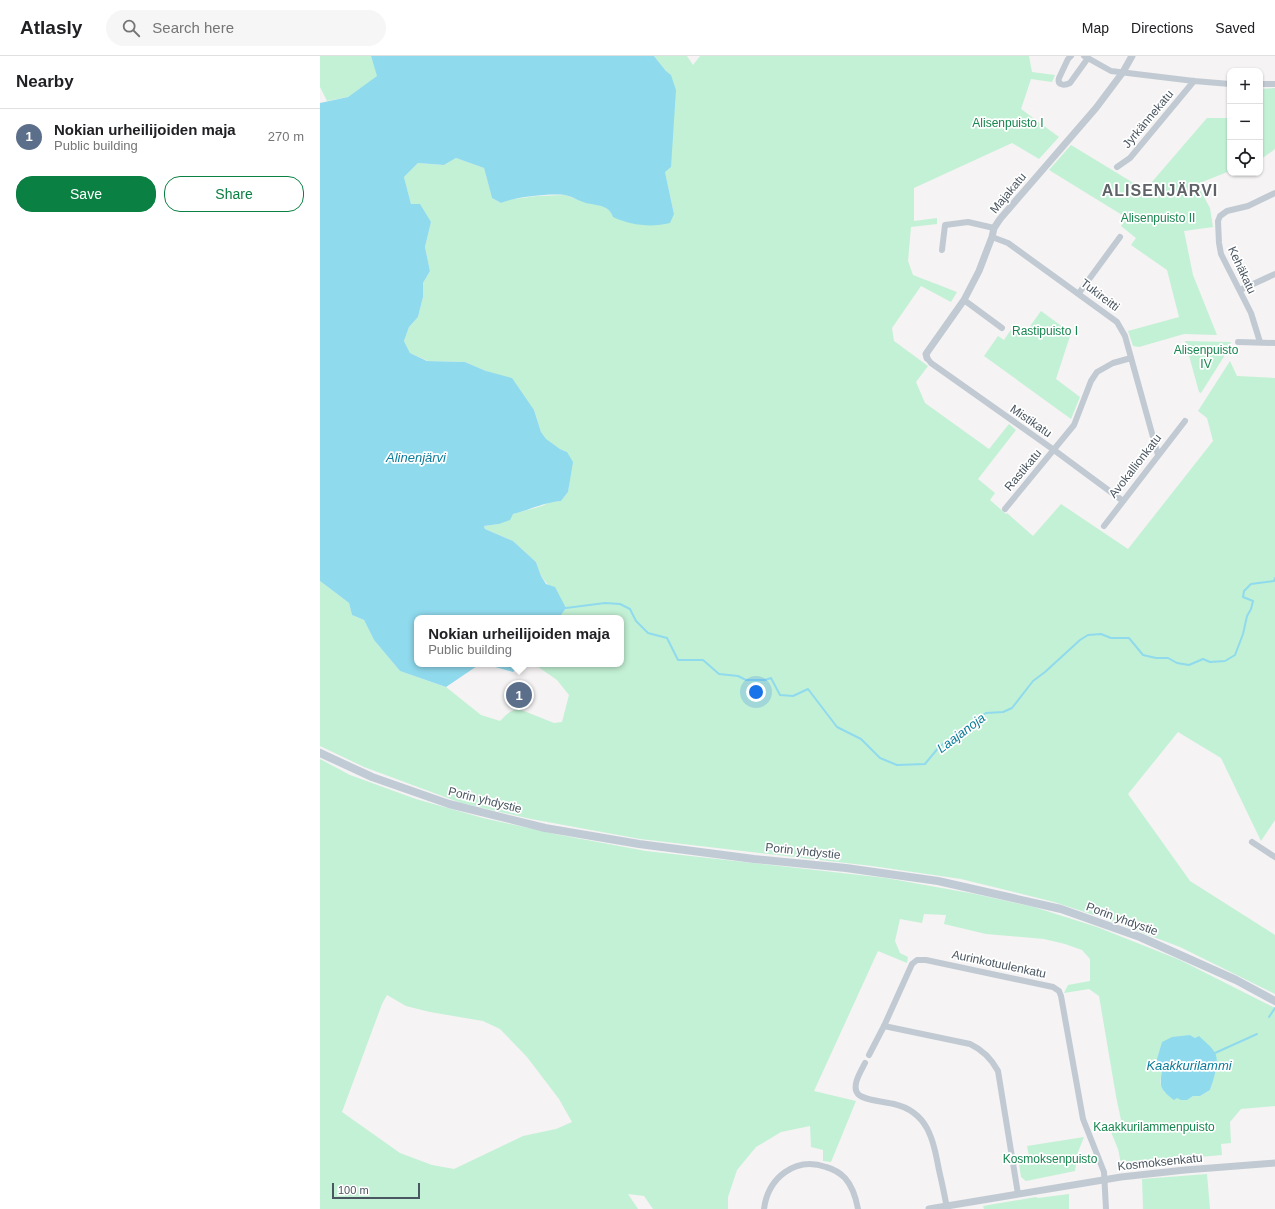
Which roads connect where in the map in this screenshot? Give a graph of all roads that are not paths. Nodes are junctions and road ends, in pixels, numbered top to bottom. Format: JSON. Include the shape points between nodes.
{"nodes":[{"id":1,"x":1071,"y":56,"type":"edge"},
{"id":2,"x":1132,"y":56,"type":"edge"},
{"id":3,"x":1086,"y":57,"type":"edge"},
{"id":4,"x":1123,"y":72,"type":"junction"},
{"id":5,"x":1194,"y":81,"type":"junction"},
{"id":6,"x":1227,"y":84,"type":"edge"},
{"id":7,"x":1263,"y":84,"type":"edge"},
{"id":8,"x":1275,"y":84,"type":"edge"},
{"id":9,"x":1117,"y":167,"type":"dead end"},
{"id":10,"x":1275,"y":194,"type":"edge"},
{"id":11,"x":994,"y":228,"type":"junction"},
{"id":12,"x":1120,"y":236,"type":"dead end"},
{"id":13,"x":992,"y":237,"type":"junction"},
{"id":14,"x":942,"y":250,"type":"dead end"},
{"id":15,"x":1275,"y":274,"type":"edge"},
{"id":16,"x":1240,"y":290,"type":"junction"},
{"id":17,"x":1079,"y":293,"type":"junction"},
{"id":18,"x":964,"y":300,"type":"junction"},
{"id":19,"x":1002,"y":328,"type":"dead end"},
{"id":20,"x":1238,"y":342,"type":"dead end"},
{"id":21,"x":1260,"y":342,"type":"junction"},
{"id":22,"x":1275,"y":343,"type":"edge"},
{"id":23,"x":927,"y":358,"type":"joint"},
{"id":24,"x":1131,"y":358,"type":"junction"},
{"id":25,"x":1185,"y":420,"type":"dead end"},
{"id":26,"x":1054,"y":450,"type":"junction"},
{"id":27,"x":1158,"y":455,"type":"junction"},
{"id":28,"x":1123,"y":501,"type":"junction"},
{"id":29,"x":1005,"y":509,"type":"dead end"},
{"id":30,"x":1104,"y":526,"type":"dead end"},
{"id":31,"x":320,"y":753,"type":"edge"},
{"id":32,"x":1252,"y":842,"type":"dead end"},
{"id":33,"x":1275,"y":857,"type":"edge"},
{"id":34,"x":1275,"y":1001,"type":"edge"},
{"id":35,"x":884,"y":1026,"type":"junction"},
{"id":36,"x":869,"y":1055,"type":"dead end"},
{"id":37,"x":865,"y":1063,"type":"dead end"},
{"id":38,"x":1275,"y":1163,"type":"edge"},
{"id":39,"x":1105,"y":1180,"type":"junction"},
{"id":40,"x":1018,"y":1194,"type":"junction"},
{"id":41,"x":947,"y":1208,"type":"edge"},
{"id":42,"x":764,"y":1209,"type":"edge"},
{"id":43,"x":858,"y":1209,"type":"edge"},
{"id":44,"x":929,"y":1209,"type":"edge"},
{"id":45,"x":1106,"y":1209,"type":"edge"}],
"edges":[{"from":1,"to":3,"type":"street","via":[[1058,81],[1063,85],[1070,83]]},
{"from":2,"to":4,"type":"street","name":"Majakatu"},
{"from":3,"to":4,"type":"street","via":[[1111,71]]},
{"from":4,"to":5,"type":"street"},
{"from":4,"to":11,"type":"street","name":"Majakatu","via":[[1096,108]]},
{"from":5,"to":6,"type":"street"},
{"from":5,"to":9,"type":"street","name":"Jyrkännekatu","via":[[1130,158]]},
{"from":7,"to":8,"type":"street"},
{"from":10,"to":16,"type":"street","name":"Kehäkatu","via":[[1248,206],[1227,211],[1218,220],[1221,254]]},
{"from":11,"to":13,"type":"street","name":"Majakatu"},
{"from":11,"to":14,"type":"street","via":[[968,222],[945,225]]},
{"from":12,"to":17,"type":"street"},
{"from":13,"to":17,"type":"street","name":"Tukireitti","via":[[1008,243]]},
{"from":13,"to":18,"type":"street","name":"Majakatu"},
{"from":15,"to":16,"type":"street"},
{"from":16,"to":21,"type":"street","name":"Kehäkatu","via":[[1251,313]]},
{"from":17,"to":24,"type":"street","name":"Tukireitti","via":[[1117,322],[1125,336]]},
{"from":18,"to":19,"type":"street"},
{"from":18,"to":23,"type":"street","name":"Majakatu","via":[[926,354]]},
{"from":20,"to":21,"type":"street"},
{"from":21,"to":22,"type":"street"},
{"from":23,"to":26,"type":"street","name":"Mistikatu"},
{"from":24,"to":26,"type":"street","name":"Rastikatu","via":[[1113,363],[1097,372],[1074,425]]},
{"from":24,"to":27,"type":"street","name":"Tukireitti"},
{"from":25,"to":27,"type":"street","name":"Avokallionkatu"},
{"from":26,"to":28,"type":"street","name":"Mistikatu"},
{"from":26,"to":29,"type":"street","name":"Rastikatu"},
{"from":27,"to":28,"type":"street","name":"Avokallionkatu"},
{"from":28,"to":30,"type":"street","name":"Avokallionkatu"},
{"from":31,"to":34,"type":"main road","name":"Porin yhdystie","via":[[372,777],[449,804],[545,828],[639,844],[938,881],[1061,909],[1140,937],[1236,980]]},
{"from":32,"to":33,"type":"street"},
{"from":35,"to":36,"type":"street","name":"Aurinkotuulenkatu"},
{"from":35,"to":39,"type":"street","name":"Aurinkotuulenkatu","via":[[912,964],[917,960],[1053,987],[1059,991],[1083,1119],[1102,1164]]},
{"from":35,"to":40,"type":"street","via":[[970,1044],[981,1049],[994,1063],[998,1071]]},
{"from":37,"to":41,"type":"street","via":[[856,1086],[859,1095],[912,1111],[927,1126],[934,1145]]},
{"from":38,"to":39,"type":"street","name":"Kosmoksenkatu"},
{"from":39,"to":40,"type":"street","name":"Kosmoksenkatu"},
{"from":39,"to":45,"type":"street"},
{"from":40,"to":41,"type":"street","name":"Kosmoksenkatu"},
{"from":41,"to":44,"type":"street","name":"Kosmoksenkatu"},
{"from":42,"to":43,"type":"street","via":[[768,1192],[777,1178],[791,1168],[809,1164],[820,1165],[844,1177],[852,1188]]}]}
